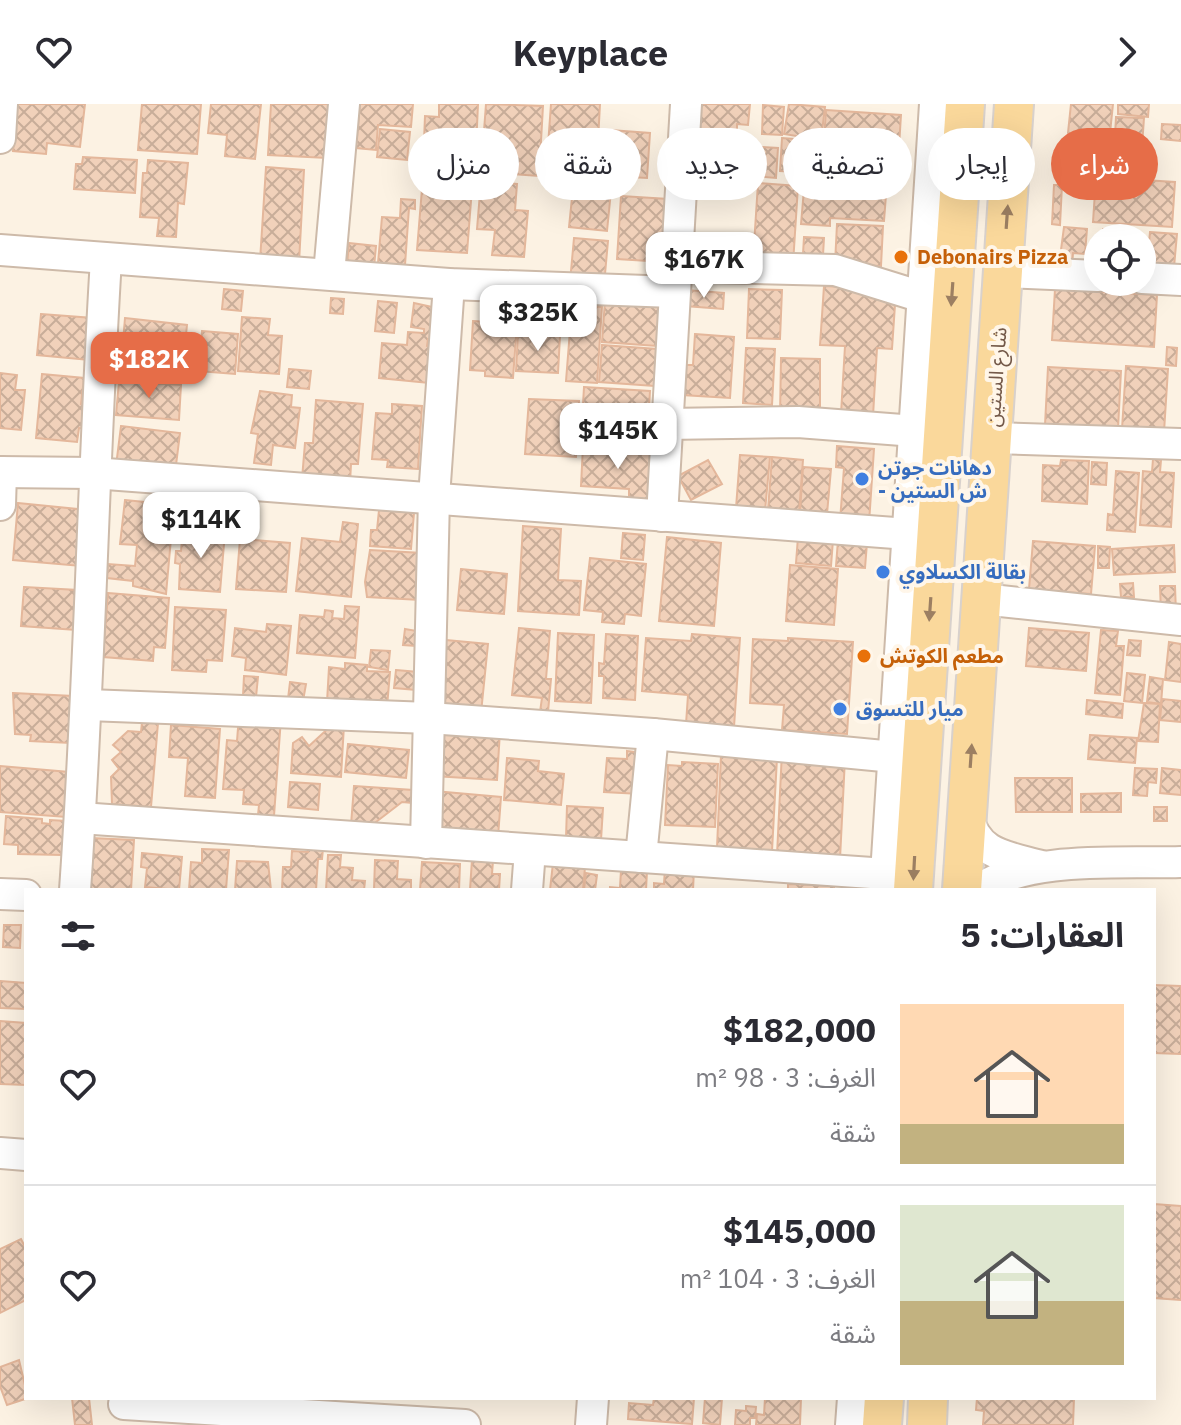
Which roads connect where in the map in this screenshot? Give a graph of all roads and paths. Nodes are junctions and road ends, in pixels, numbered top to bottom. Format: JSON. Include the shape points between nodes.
{"nodes":[{"id":1,"x":2,"y":104,"type":"edge"},
{"id":2,"x":344,"y":104,"type":"edge"},
{"id":3,"x":686,"y":104,"type":"edge"},
{"id":4,"x":935,"y":104,"type":"edge"},
{"id":5,"x":965,"y":104,"type":"edge"},
{"id":6,"x":1014,"y":104,"type":"edge"},
{"id":7,"x":0,"y":138,"type":"edge"},
{"id":8,"x":0,"y":250,"type":"edge"},
{"id":9,"x":106,"y":259,"type":"junction"},
{"id":10,"x":1003,"y":272,"type":"junction"},
{"id":11,"x":329,"y":274,"type":"junction"},
{"id":12,"x":1084,"y":275,"type":"edge"},
{"id":13,"x":674,"y":279,"type":"junction"},
{"id":14,"x":1156,"y":279,"type":"edge"},
{"id":15,"x":1181,"y":280,"type":"edge"},
{"id":16,"x":449,"y":284,"type":"junction"},
{"id":17,"x":922,"y":297,"type":"junction"},
{"id":18,"x":666,"y":424,"type":"junction"},
{"id":19,"x":915,"y":431,"type":"junction"},
{"id":20,"x":992,"y":438,"type":"junction"},
{"id":21,"x":1181,"y":444,"type":"edge"},
{"id":22,"x":1,"y":472,"type":"edge"},
{"id":23,"x":93,"y":473,"type":"junction"},
{"id":24,"x":434,"y":497,"type":"junction"},
{"id":25,"x":0,"y":505,"type":"edge"},
{"id":26,"x":662,"y":516,"type":"junction"},
{"id":27,"x":908,"y":534,"type":"junction"},
{"id":28,"x":982,"y":599,"type":"junction"},
{"id":29,"x":1181,"y":620,"type":"edge"},
{"id":30,"x":914,"y":649,"type":"junction"},
{"id":31,"x":88,"y":705,"type":"junction"},
{"id":32,"x":429,"y":718,"type":"junction"},
{"id":33,"x":653,"y":734,"type":"junction"},
{"id":34,"x":894,"y":757,"type":"junction"},
{"id":35,"x":967,"y":815,"type":"junction"},
{"id":36,"x":80,"y":818,"type":"junction"},
{"id":37,"x":426,"y":843,"type":"junction"},
{"id":38,"x":530,"y":850,"type":"junction"},
{"id":39,"x":641,"y":857,"type":"junction"},
{"id":40,"x":1181,"y":862,"type":"edge"},
{"id":41,"x":1043,"y":867,"type":"junction"},
{"id":42,"x":895,"y":885,"type":"edge"},
{"id":43,"x":75,"y":888,"type":"edge"},
{"id":44,"x":527,"y":888,"type":"edge"},
{"id":45,"x":962,"y":888,"type":"edge"},
{"id":46,"x":981,"y":888,"type":"edge"},
{"id":47,"x":0,"y":894,"type":"edge"},
{"id":48,"x":24,"y":895,"type":"edge"},
{"id":49,"x":0,"y":1153,"type":"edge"},
{"id":50,"x":24,"y":1155,"type":"edge"},
{"id":51,"x":593,"y":1400,"type":"edge"},
{"id":52,"x":853,"y":1400,"type":"edge"},
{"id":53,"x":884,"y":1400,"type":"edge"},
{"id":54,"x":928,"y":1400,"type":"edge"},
{"id":55,"x":124,"y":1409,"type":"edge"},
{"id":56,"x":465,"y":1425,"type":"edge"},
{"id":57,"x":591,"y":1425,"type":"edge"},
{"id":58,"x":851,"y":1425,"type":"edge"},
{"id":59,"x":882,"y":1425,"type":"edge"},
{"id":60,"x":927,"y":1425,"type":"edge"}],
"edges":[{"from":1,"to":7,"type":"street"},
{"from":2,"to":11,"type":"street"},
{"from":3,"to":13,"type":"street"},
{"from":4,"to":17,"type":"street"},
{"from":5,"to":30,"type":"main road","one_way":true},
{"from":10,"to":6,"type":"main road","name":"شارع الستين","one_way":true},
{"from":8,"to":9,"type":"street"},
{"from":9,"to":11,"type":"street"},
{"from":9,"to":23,"type":"street"},
{"from":10,"to":12,"type":"street"},
{"from":10,"to":20,"type":"main road","name":"شارع الستين"},
{"from":11,"to":16,"type":"street"},
{"from":13,"to":16,"type":"street"},
{"from":13,"to":17,"type":"street","via":[[835,270]]},
{"from":13,"to":18,"type":"street"},
{"from":14,"to":15,"type":"street"},
{"from":16,"to":24,"type":"street"},
{"from":17,"to":19,"type":"street"},
{"from":18,"to":19,"type":"street","via":[[798,422]]},
{"from":18,"to":26,"type":"street"},
{"from":19,"to":27,"type":"street"},
{"from":20,"to":21,"type":"street"},
{"from":20,"to":28,"type":"main road","name":"شارع الستين"},
{"from":22,"to":23,"type":"street"},
{"from":22,"to":25,"type":"street"},
{"from":23,"to":24,"type":"street"},
{"from":23,"to":31,"type":"street"},
{"from":24,"to":26,"type":"street"},
{"from":24,"to":32,"type":"street"},
{"from":26,"to":27,"type":"street"},
{"from":27,"to":30,"type":"street"},
{"from":28,"to":29,"type":"street"},
{"from":35,"to":28,"type":"main road","name":"شارع الستين","one_way":true},
{"from":30,"to":34,"type":"street"},
{"from":30,"to":42,"type":"main road","one_way":true},
{"from":31,"to":32,"type":"street"},
{"from":31,"to":36,"type":"street"},
{"from":32,"to":33,"type":"street"},
{"from":32,"to":37,"type":"street"},
{"from":33,"to":34,"type":"street"},
{"from":33,"to":39,"type":"street"},
{"from":34,"to":42,"type":"street"},
{"from":35,"to":41,"type":"street","via":[[972,836],[983,846]]},
{"from":35,"to":45,"type":"main road","name":"شارع الستين"},
{"from":36,"to":37,"type":"street"},
{"from":36,"to":43,"type":"street"},
{"from":37,"to":38,"type":"street"},
{"from":38,"to":39,"type":"street"},
{"from":38,"to":44,"type":"street"},
{"from":39,"to":42,"type":"street"},
{"from":40,"to":41,"type":"street"},
{"from":41,"to":46,"type":"street"},
{"from":47,"to":48,"type":"street"},
{"from":49,"to":50,"type":"street"},
{"from":51,"to":57,"type":"street"},
{"from":52,"to":58,"type":"street"},
{"from":53,"to":59,"type":"main road"},
{"from":54,"to":60,"type":"main road"},
{"from":55,"to":56,"type":"street"}]}
